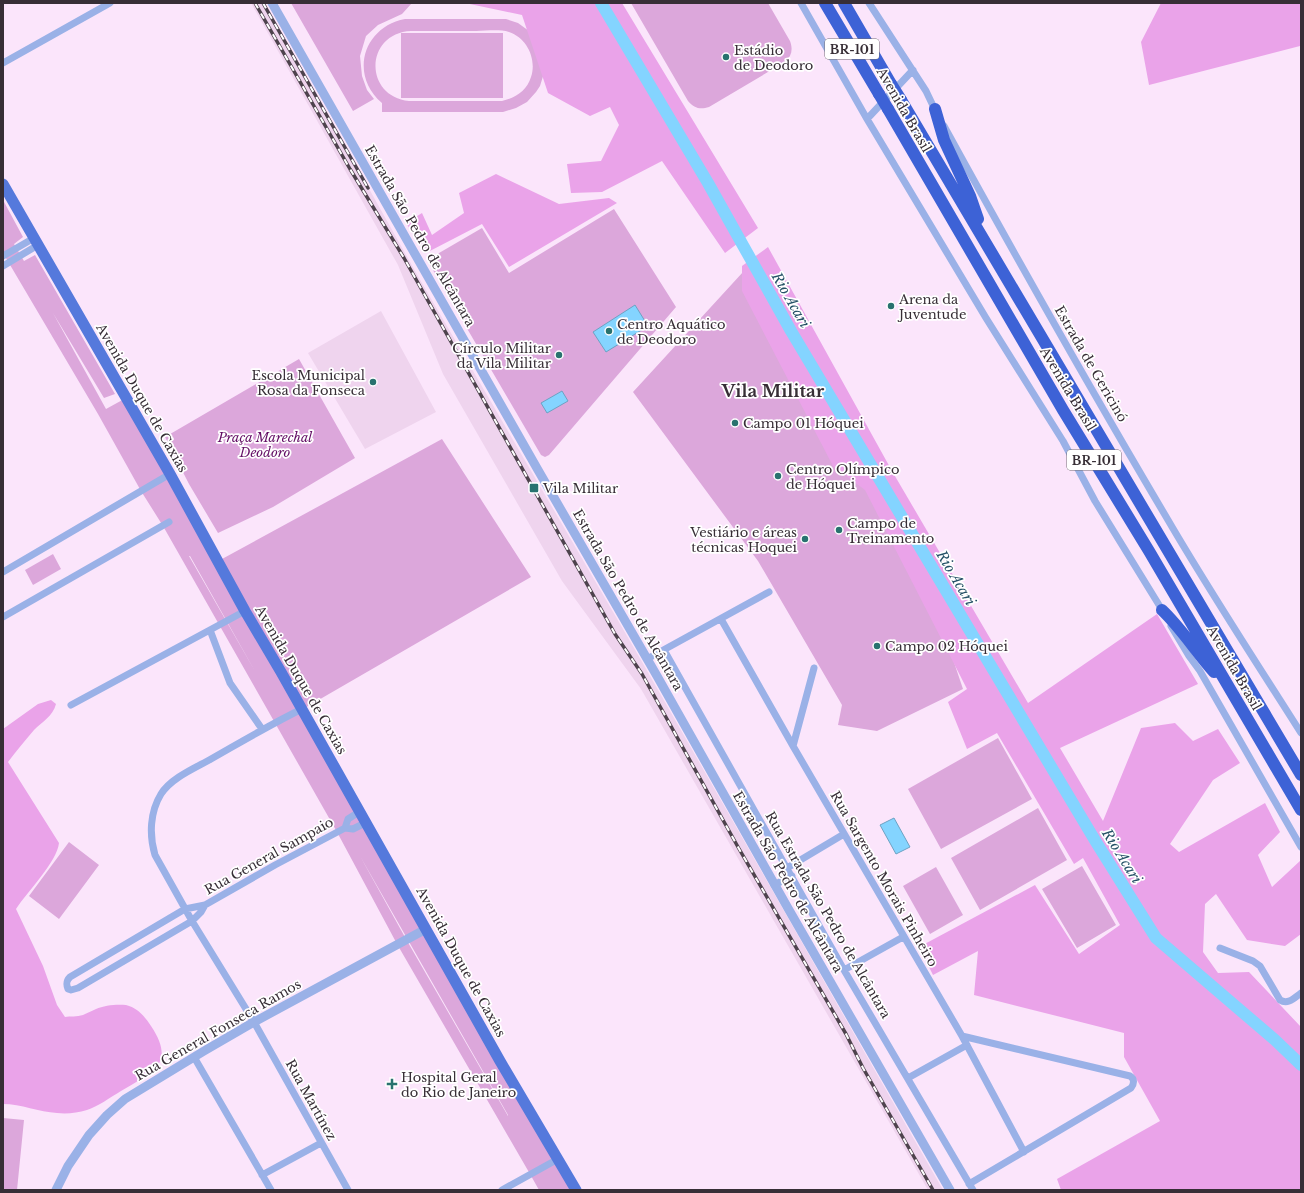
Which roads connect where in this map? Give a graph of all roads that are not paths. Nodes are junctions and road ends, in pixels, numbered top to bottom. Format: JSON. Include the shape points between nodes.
{"nodes":[{"id":1,"x":110,"y":3,"type":"edge"},
{"id":2,"x":272,"y":3,"type":"edge"},
{"id":3,"x":801,"y":3,"type":"edge"},
{"id":4,"x":825,"y":3,"type":"edge"},
{"id":5,"x":844,"y":3,"type":"edge"},
{"id":6,"x":869,"y":3,"type":"edge"},
{"id":7,"x":3,"y":63,"type":"edge"},
{"id":8,"x":913,"y":70,"type":"junction"},
{"id":9,"x":935,"y":109,"type":"junction"},
{"id":10,"x":867,"y":119,"type":"junction"},
{"id":11,"x":3,"y":184,"type":"edge"},
{"id":12,"x":36,"y":242,"type":"junction"},
{"id":13,"x":989,"y":248,"type":"junction"},
{"id":14,"x":3,"y":256,"type":"edge"},
{"id":15,"x":3,"y":266,"type":"edge"},
{"id":16,"x":170,"y":474,"type":"junction"},
{"id":17,"x":169,"y":522,"type":"dead end"},
{"id":18,"x":3,"y":572,"type":"edge"},
{"id":19,"x":769,"y":592,"type":"dead end"},
{"id":20,"x":1162,"y":610,"type":"junction"},
{"id":21,"x":245,"y":611,"type":"junction"},
{"id":22,"x":3,"y":617,"type":"edge"},
{"id":23,"x":721,"y":619,"type":"junction"},
{"id":24,"x":210,"y":630,"type":"junction"},
{"id":25,"x":664,"y":650,"type":"junction"},
{"id":26,"x":647,"y":659,"type":"junction"},
{"id":27,"x":814,"y":668,"type":"dead end"},
{"id":28,"x":1227,"y":684,"type":"junction"},
{"id":29,"x":71,"y":705,"type":"dead end"},
{"id":30,"x":302,"y":709,"type":"junction"},
{"id":31,"x":262,"y":729,"type":"junction"},
{"id":32,"x":1301,"y":733,"type":"edge"},
{"id":33,"x":793,"y":746,"type":"junction"},
{"id":34,"x":1301,"y":774,"type":"edge"},
{"id":35,"x":1301,"y":810,"type":"edge"},
{"id":36,"x":359,"y":812,"type":"junction"},
{"id":37,"x":366,"y":822,"type":"junction"},
{"id":38,"x":344,"y":828,"type":"junction"},
{"id":39,"x":844,"y":834,"type":"junction"},
{"id":40,"x":1301,"y":847,"type":"edge"},
{"id":41,"x":787,"y":868,"type":"junction"},
{"id":42,"x":792,"y":876,"type":"junction"},
{"id":43,"x":774,"y":885,"type":"junction"},
{"id":44,"x":205,"y":905,"type":"junction"},
{"id":45,"x":185,"y":909,"type":"junction"},
{"id":46,"x":192,"y":921,"type":"junction"},
{"id":47,"x":426,"y":929,"type":"junction"},
{"id":48,"x":903,"y":937,"type":"junction"},
{"id":49,"x":126,"y":944,"type":"junction"},
{"id":50,"x":1220,"y":948,"type":"dead end"},
{"id":51,"x":132,"y":956,"type":"junction"},
{"id":52,"x":844,"y":970,"type":"junction"},
{"id":53,"x":1301,"y":993,"type":"edge"},
{"id":54,"x":254,"y":1022,"type":"junction"},
{"id":55,"x":962,"y":1036,"type":"junction"},
{"id":56,"x":967,"y":1046,"type":"junction"},
{"id":57,"x":194,"y":1057,"type":"junction"},
{"id":58,"x":908,"y":1078,"type":"junction"},
{"id":59,"x":321,"y":1143,"type":"junction"},
{"id":60,"x":1024,"y":1152,"type":"junction"},
{"id":61,"x":558,"y":1159,"type":"junction"},
{"id":62,"x":262,"y":1175,"type":"junction"},
{"id":63,"x":971,"y":1187,"type":"edge"},
{"id":64,"x":56,"y":1190,"type":"edge"},
{"id":65,"x":271,"y":1190,"type":"edge"},
{"id":66,"x":348,"y":1190,"type":"edge"},
{"id":67,"x":502,"y":1190,"type":"edge"},
{"id":68,"x":576,"y":1190,"type":"edge"},
{"id":69,"x":950,"y":1190,"type":"edge"}],
"edges":[{"from":1,"to":7,"type":"street"},
{"from":2,"to":26,"type":"street","name":"Estrada São Pedro de Alcântara"},
{"from":3,"to":10,"type":"street"},
{"from":4,"to":28,"type":"highway","name":"Avenida Brasil","number":"BR-101","bridge":true},
{"from":5,"to":13,"type":"highway","name":"Avenida Brasil","number":"BR-101","bridge":true},
{"from":6,"to":8,"type":"street","name":"Estrada de Gericinó"},
{"from":8,"to":9,"type":"street","name":"Estrada de Gericinó"},
{"from":8,"to":10,"type":"street"},
{"from":9,"to":13,"type":"highway","via":[[944,140],[970,196]]},
{"from":9,"to":32,"type":"street","name":"Estrada de Gericinó","via":[[1055,326],[1168,520]]},
{"from":10,"to":20,"type":"street","via":[[1063,441]]},
{"from":11,"to":12,"type":"main road","name":"Avenida Duque de Caxias"},
{"from":12,"to":14,"type":"street"},
{"from":12,"to":15,"type":"street"},
{"from":12,"to":16,"type":"main road","name":"Avenida Duque de Caxias"},
{"from":13,"to":34,"type":"highway","name":"Avenida Brasil","number":"BR-101"},
{"from":16,"to":18,"type":"street"},
{"from":16,"to":21,"type":"main road","name":"Avenida Duque de Caxias"},
{"from":17,"to":22,"type":"street"},
{"from":19,"to":23,"type":"street"},
{"from":20,"to":28,"type":"highway"},
{"from":20,"to":40,"type":"street"},
{"from":21,"to":24,"type":"street"},
{"from":21,"to":30,"type":"main road","name":"Avenida Duque de Caxias"},
{"from":23,"to":25,"type":"street"},
{"from":23,"to":33,"type":"street","name":"Rua Sargento Morais Pinheiro"},
{"from":24,"to":29,"type":"street"},
{"from":24,"to":31,"type":"street","via":[[230,683]]},
{"from":25,"to":26,"type":"street"},
{"from":25,"to":41,"type":"street","name":"Rua Estrada São Pedro de Alcântara"},
{"from":26,"to":43,"type":"street","name":"Estrada São Pedro de Alcântara"},
{"from":27,"to":33,"type":"street"},
{"from":28,"to":35,"type":"highway","name":"Avenida Brasil","number":"BR-101"},
{"from":30,"to":31,"type":"street","name":"Rua Martínez"},
{"from":30,"to":36,"type":"main road","name":"Avenida Duque de Caxias"},
{"from":31,"to":45,"type":"street","name":"Rua Martínez","via":[[176,779],[162,793],[156,806],[150,833],[152,846]]},
{"from":33,"to":39,"type":"street","name":"Rua Sargento Morais Pinheiro"},
{"from":36,"to":37,"type":"main road","name":"Avenida Duque de Caxias"},
{"from":36,"to":38,"type":"street","name":"Rua General Sampaio","via":[[348,819]]},
{"from":37,"to":38,"type":"street","name":"Rua General Sampaio","via":[[353,829]]},
{"from":37,"to":47,"type":"main road","name":"Avenida Duque de Caxias"},
{"from":38,"to":44,"type":"street","name":"Rua General Sampaio"},
{"from":39,"to":41,"type":"street"},
{"from":39,"to":48,"type":"street","name":"Rua Sargento Morais Pinheiro"},
{"from":41,"to":42,"type":"street","name":"Rua Estrada São Pedro de Alcântara"},
{"from":42,"to":43,"type":"street"},
{"from":42,"to":52,"type":"street","name":"Rua Estrada São Pedro de Alcântara"},
{"from":43,"to":69,"type":"street","name":"Estrada São Pedro de Alcântara"},
{"from":44,"to":45,"type":"street","name":"Rua General Sampaio"},
{"from":44,"to":46,"type":"street","name":"Rua General Sampaio"},
{"from":45,"to":46,"type":"street","name":"Rua Martínez"},
{"from":45,"to":49,"type":"street","name":"Rua General Sampaio"},
{"from":46,"to":51,"type":"street","name":"Rua General Sampaio"},
{"from":46,"to":54,"type":"street","name":"Rua Martínez"},
{"from":47,"to":54,"type":"street","name":"Rua General Fonseca Ramos"},
{"from":47,"to":61,"type":"main road","name":"Avenida Duque de Caxias"},
{"from":48,"to":52,"type":"street"},
{"from":48,"to":55,"type":"street","name":"Rua Sargento Morais Pinheiro"},
{"from":49,"to":51,"type":"street"},
{"from":49,"to":51,"type":"street","name":"Rua General Sampaio","via":[[70,977],[66,985],[68,989],[78,988]]},
{"from":50,"to":53,"type":"street","via":[[1260,966],[1282,1002],[1289,1001]]},
{"from":52,"to":58,"type":"street","name":"Rua Estrada São Pedro de Alcântara"},
{"from":54,"to":57,"type":"street","name":"Rua General Fonseca Ramos"},
{"from":54,"to":59,"type":"street","name":"Rua Martínez"},
{"from":55,"to":56,"type":"street","name":"Rua Sargento Morais Pinheiro"},
{"from":55,"to":60,"type":"street","via":[[1132,1077],[1134,1081],[1131,1088]]},
{"from":56,"to":58,"type":"street"},
{"from":56,"to":60,"type":"street","name":"Rua Sargento Morais Pinheiro"},
{"from":57,"to":62,"type":"street"},
{"from":57,"to":64,"type":"street","name":"Rua General Fonseca Ramos","via":[[125,1100],[107,1115],[84,1141]]},
{"from":58,"to":63,"type":"street","name":"Rua Estrada São Pedro de Alcântara"},
{"from":59,"to":62,"type":"street"},
{"from":59,"to":66,"type":"street","name":"Rua Martínez"},
{"from":60,"to":63,"type":"street"},
{"from":61,"to":67,"type":"street"},
{"from":61,"to":68,"type":"main road","name":"Avenida Duque de Caxias"},
{"from":62,"to":65,"type":"street"}]}
